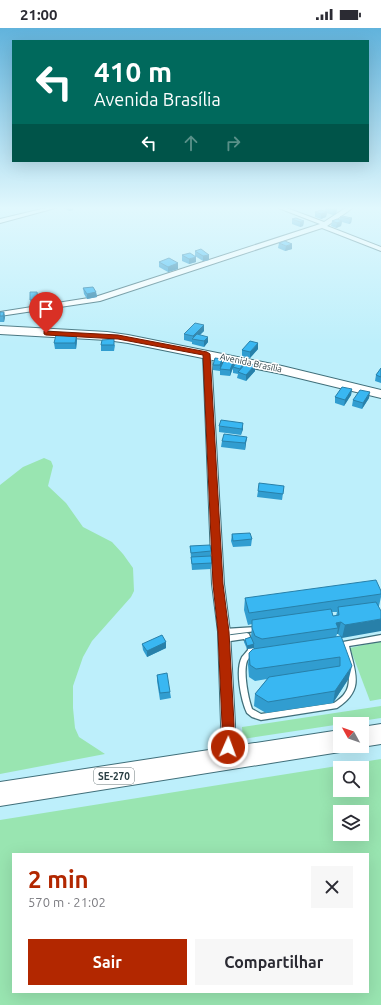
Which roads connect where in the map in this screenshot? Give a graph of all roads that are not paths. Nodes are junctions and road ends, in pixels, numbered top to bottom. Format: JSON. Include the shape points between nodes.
{"nodes":[{"id":1,"x":239,"y":253,"type":"edge"},
{"id":2,"x":0,"y":314,"type":"edge"},
{"id":3,"x":0,"y":330,"type":"edge"},
{"id":4,"x":207,"y":354,"type":"junction"},
{"id":5,"x":381,"y":394,"type":"edge"},
{"id":6,"x":266,"y":628,"type":"edge"},
{"id":7,"x":224,"y":636,"type":"junction"},
{"id":8,"x":381,"y":638,"type":"edge"},
{"id":9,"x":248,"y":640,"type":"edge"},
{"id":10,"x":345,"y":644,"type":"junction"},
{"id":11,"x":337,"y":645,"type":"edge"},
{"id":12,"x":251,"y":648,"type":"edge"},
{"id":13,"x":260,"y":656,"type":"edge"},
{"id":14,"x":245,"y":658,"type":"junction"},
{"id":15,"x":381,"y":734,"type":"edge"},
{"id":16,"x":369,"y":736,"type":"edge"},
{"id":17,"x":333,"y":742,"type":"edge"},
{"id":18,"x":227,"y":758,"type":"junction"},
{"id":19,"x":0,"y":794,"type":"edge"}],
"edges":[{"from":1,"to":2,"type":"street","via":[[97,299]]},
{"from":3,"to":4,"type":"main road","name":"Avenida Brasília","via":[[118,337]]},
{"from":4,"to":5,"type":"main road","name":"Avenida Brasília"},
{"from":4,"to":7,"type":"street","via":[[218,584]]},
{"from":6,"to":7,"type":"lane"},
{"from":7,"to":9,"type":"lane","via":[[247,636]]},
{"from":7,"to":18,"type":"street"},
{"from":8,"to":10,"type":"lane"},
{"from":10,"to":11,"type":"lane"},
{"from":10,"to":14,"type":"lane","via":[[353,685],[346,699],[335,706],[255,716],[248,711],[246,700],[243,676]]},
{"from":12,"to":14,"type":"lane","via":[[252,651]]},
{"from":13,"to":14,"type":"lane"},
{"from":15,"to":16,"type":"main road"},
{"from":17,"to":18,"type":"main road","number":"SE-270"},
{"from":18,"to":19,"type":"main road","number":"SE-270"}]}
